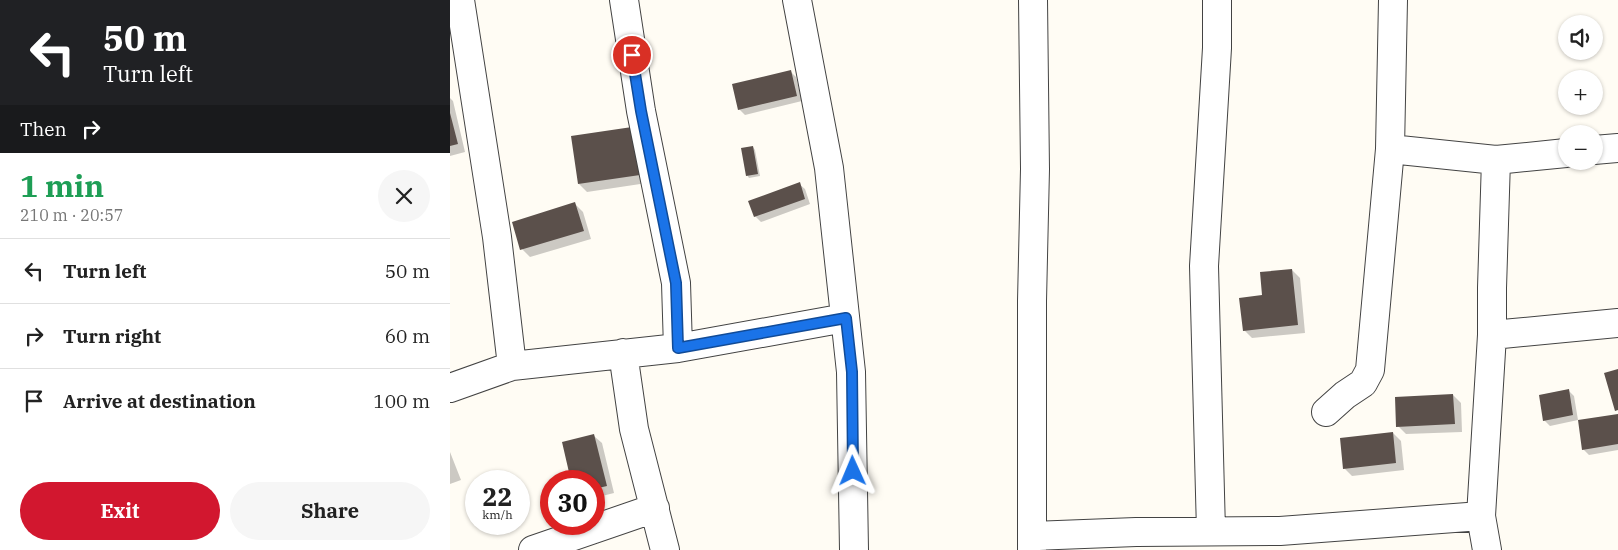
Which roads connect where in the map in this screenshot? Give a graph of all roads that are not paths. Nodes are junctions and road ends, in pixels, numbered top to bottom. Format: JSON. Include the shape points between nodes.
{"nodes":[{"id":1,"x":460,"y":0,"type":"edge"},
{"id":2,"x":624,"y":0,"type":"edge"},
{"id":3,"x":797,"y":0,"type":"edge"},
{"id":4,"x":1033,"y":0,"type":"edge"},
{"id":5,"x":1217,"y":0,"type":"edge"},
{"id":6,"x":1393,"y":0,"type":"edge"},
{"id":7,"x":1618,"y":148,"type":"edge"},
{"id":8,"x":1390,"y":149,"type":"junction"},
{"id":9,"x":1603,"y":149,"type":"edge"},
{"id":10,"x":1558,"y":154,"type":"edge"},
{"id":11,"x":1496,"y":160,"type":"junction"},
{"id":12,"x":846,"y":318,"type":"junction"},
{"id":13,"x":1618,"y":323,"type":"edge"},
{"id":14,"x":1492,"y":335,"type":"junction"},
{"id":15,"x":678,"y":348,"type":"junction"},
{"id":16,"x":623,"y":353,"type":"junction"},
{"id":17,"x":512,"y":366,"type":"junction"},
{"id":18,"x":450,"y":388,"type":"edge"},
{"id":19,"x":1326,"y":412,"type":"dead end"},
{"id":20,"x":655,"y":508,"type":"junction"},
{"id":21,"x":1481,"y":516,"type":"junction"},
{"id":22,"x":1211,"y":531,"type":"junction"},
{"id":23,"x":1032,"y":543,"type":"edge"},
{"id":24,"x":533,"y":550,"type":"edge"},
{"id":25,"x":665,"y":550,"type":"edge"},
{"id":26,"x":854,"y":550,"type":"edge"},
{"id":27,"x":1487,"y":550,"type":"edge"}],
"edges":[{"from":1,"to":17,"type":"street","via":[[496,227]]},
{"from":2,"to":15,"type":"street","via":[[641,111],[676,283]]},
{"from":3,"to":12,"type":"street","via":[[829,168]]},
{"from":4,"to":23,"type":"street"},
{"from":5,"to":22,"type":"street","via":[[1204,266]]},
{"from":6,"to":8,"type":"street"},
{"from":7,"to":9,"type":"street"},
{"from":8,"to":11,"type":"street"},
{"from":8,"to":19,"type":"street","via":[[1370,370],[1363,383]]},
{"from":10,"to":11,"type":"street"},
{"from":11,"to":14,"type":"street"},
{"from":12,"to":15,"type":"street"},
{"from":12,"to":26,"type":"street","via":[[852,372]]},
{"from":13,"to":14,"type":"street"},
{"from":14,"to":21,"type":"street"},
{"from":15,"to":16,"type":"street"},
{"from":16,"to":17,"type":"street"},
{"from":16,"to":20,"type":"street","via":[[634,429]]},
{"from":17,"to":18,"type":"street"},
{"from":20,"to":24,"type":"street"},
{"from":20,"to":25,"type":"street"},
{"from":21,"to":22,"type":"street","via":[[1280,531]]},
{"from":21,"to":27,"type":"street"},
{"from":22,"to":23,"type":"street"}]}
